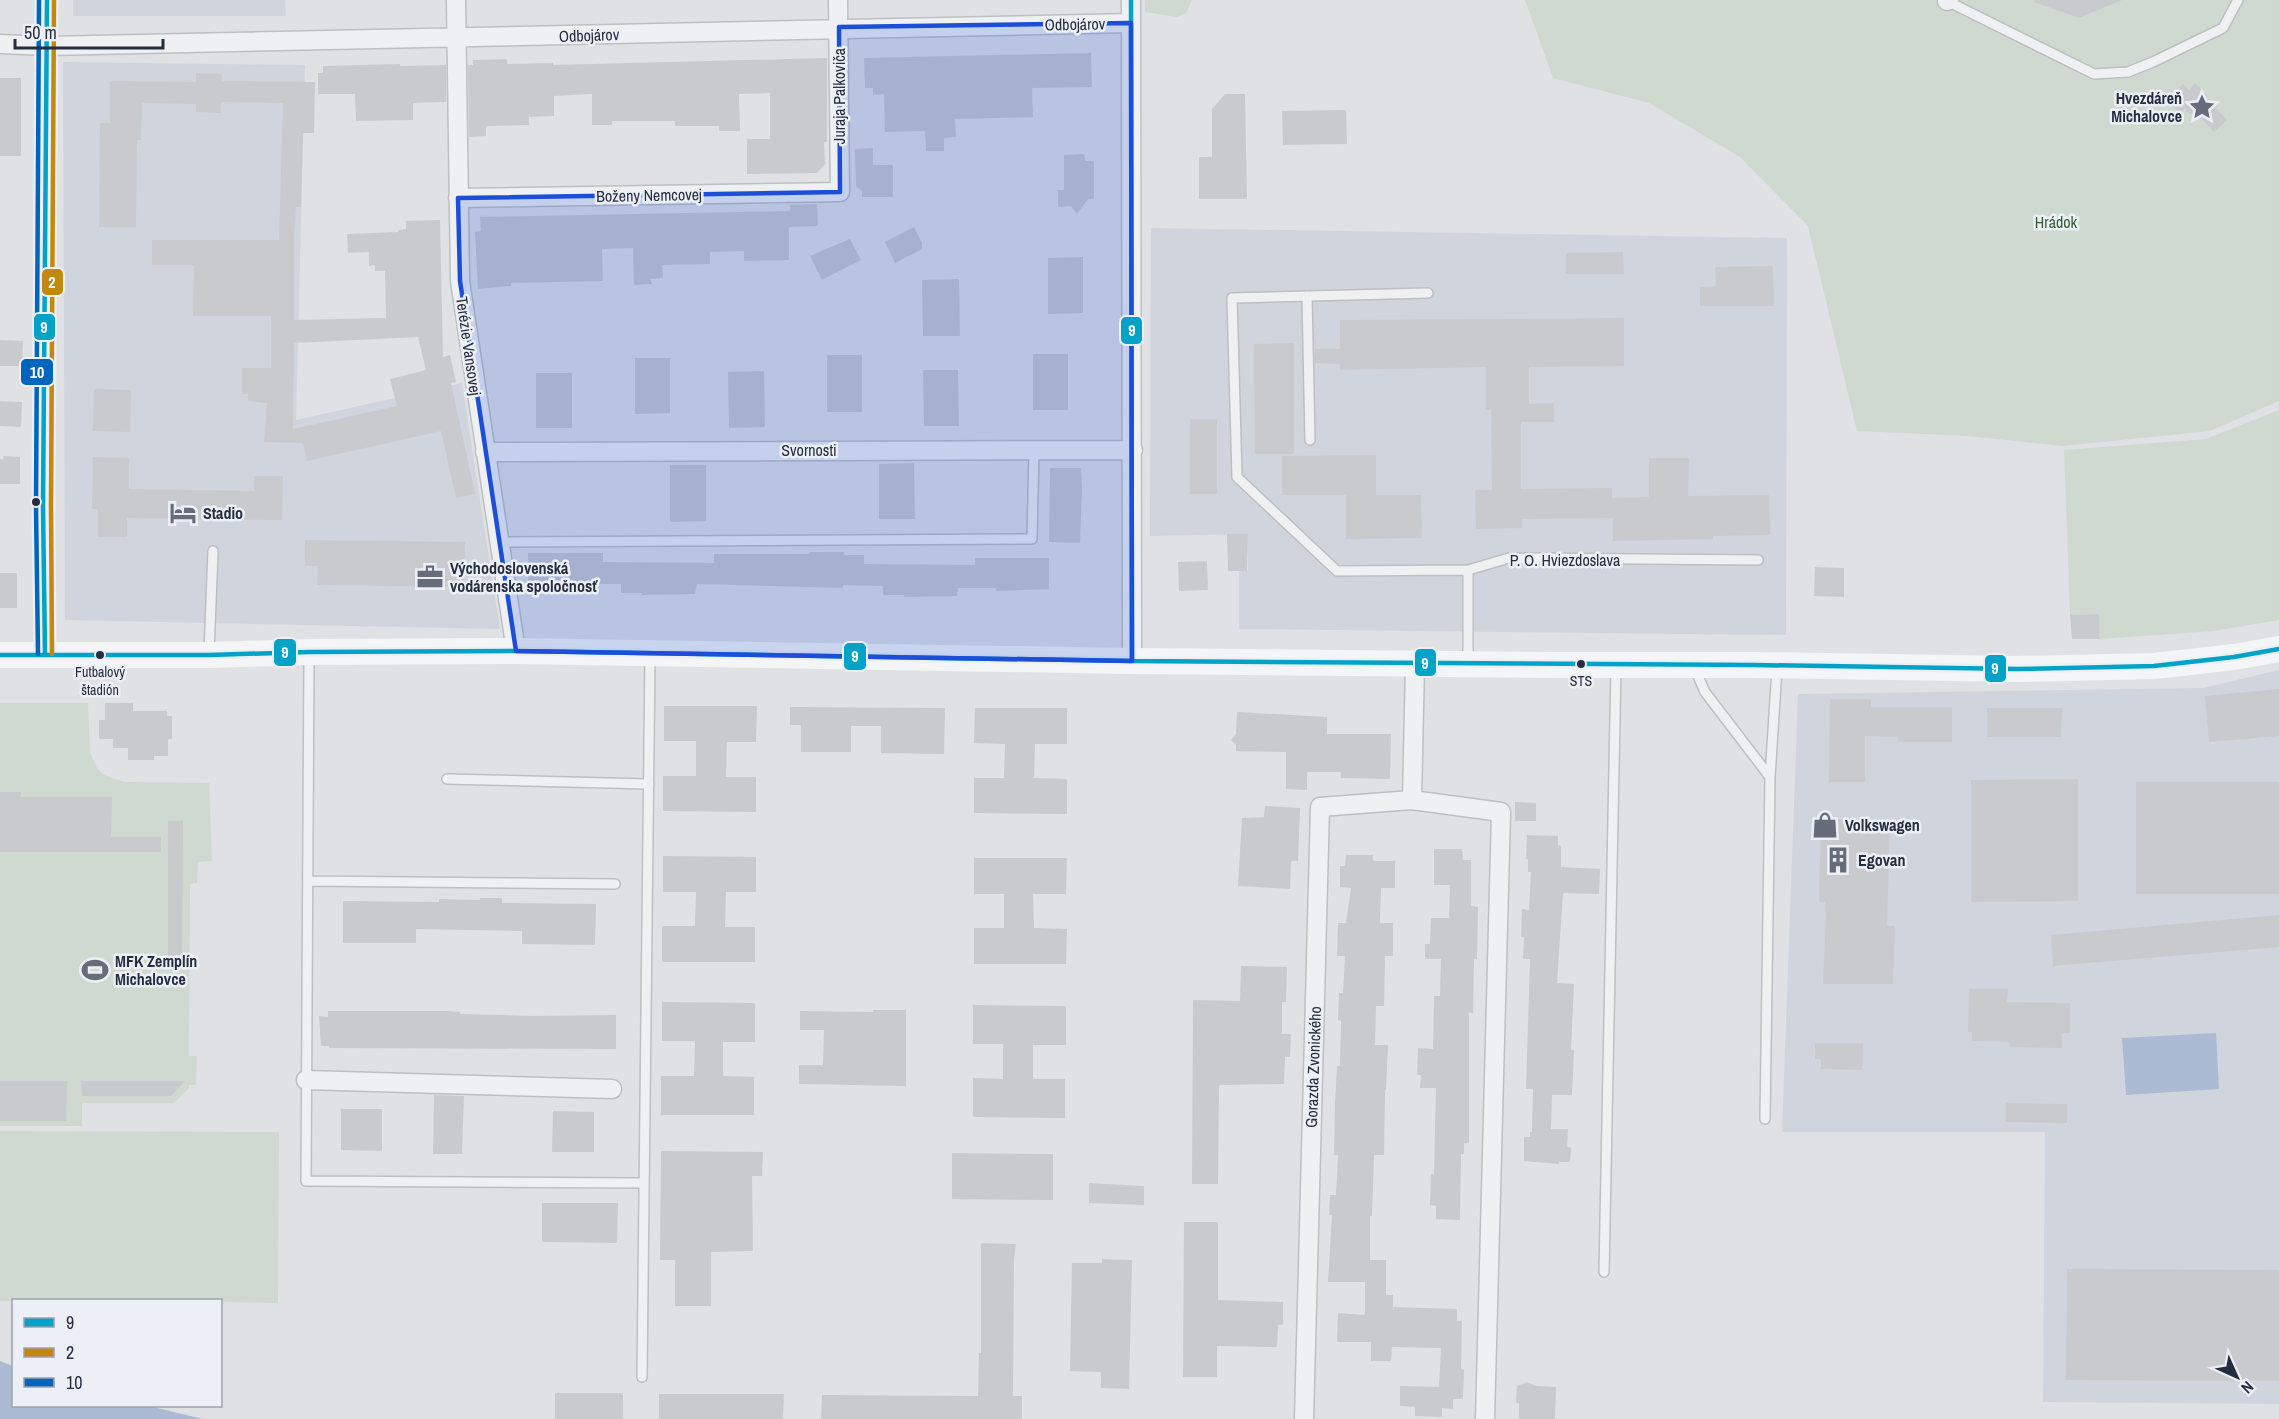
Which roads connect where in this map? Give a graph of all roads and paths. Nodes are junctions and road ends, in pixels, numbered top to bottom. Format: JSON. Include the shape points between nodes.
{"nodes":[{"id":1,"x":47,"y":0,"type":"edge"},
{"id":2,"x":456,"y":0,"type":"edge"},
{"id":3,"x":838,"y":0,"type":"edge"},
{"id":4,"x":1131,"y":0,"type":"edge"},
{"id":5,"x":1947,"y":0,"type":"edge"},
{"id":6,"x":2238,"y":0,"type":"edge"},
{"id":7,"x":1131,"y":23,"type":"junction"},
{"id":8,"x":839,"y":27,"type":"junction"},
{"id":9,"x":457,"y":38,"type":"junction"},
{"id":10,"x":0,"y":44,"type":"edge"},
{"id":11,"x":47,"y":46,"type":"junction"},
{"id":12,"x":840,"y":192,"type":"joint"},
{"id":13,"x":458,"y":198,"type":"junction"},
{"id":14,"x":1428,"y":293,"type":"dead end"},
{"id":15,"x":1307,"y":296,"type":"junction"},
{"id":16,"x":1310,"y":440,"type":"dead end"},
{"id":17,"x":1034,"y":449,"type":"junction"},
{"id":18,"x":1133,"y":450,"type":"junction"},
{"id":19,"x":485,"y":452,"type":"junction"},
{"id":20,"x":499,"y":542,"type":"junction"},
{"id":21,"x":213,"y":551,"type":"dead end"},
{"id":22,"x":1758,"y":560,"type":"dead end"},
{"id":23,"x":1468,"y":570,"type":"junction"},
{"id":24,"x":2279,"y":649,"type":"edge"},
{"id":25,"x":516,"y":651,"type":"junction"},
{"id":26,"x":309,"y":652,"type":"junction"},
{"id":27,"x":650,"y":653,"type":"junction"},
{"id":28,"x":45,"y":654,"type":"junction"},
{"id":29,"x":0,"y":655,"type":"edge"},
{"id":30,"x":209,"y":655,"type":"junction"},
{"id":31,"x":1132,"y":661,"type":"junction"},
{"id":32,"x":1414,"y":664,"type":"junction"},
{"id":33,"x":1468,"y":664,"type":"junction"},
{"id":34,"x":1693,"y":664,"type":"junction"},
{"id":35,"x":1616,"y":665,"type":"junction"},
{"id":36,"x":1778,"y":666,"type":"junction"},
{"id":37,"x":1770,"y":777,"type":"junction"},
{"id":38,"x":447,"y":779,"type":"dead end"},
{"id":39,"x":649,"y":784,"type":"junction"},
{"id":40,"x":1412,"y":800,"type":"junction"},
{"id":41,"x":308,"y":881,"type":"junction"},
{"id":42,"x":615,"y":884,"type":"dead end"},
{"id":43,"x":306,"y":1080,"type":"junction"},
{"id":44,"x":612,"y":1089,"type":"dead end"},
{"id":45,"x":1765,"y":1119,"type":"dead end"},
{"id":46,"x":644,"y":1184,"type":"junction"},
{"id":47,"x":1605,"y":1272,"type":"dead end"},
{"id":48,"x":642,"y":1377,"type":"dead end"},
{"id":49,"x":1304,"y":1419,"type":"edge"},
{"id":50,"x":1485,"y":1419,"type":"edge"}],
"edges":[{"from":1,"to":11,"type":"street"},
{"from":2,"to":9,"type":"street","name":"Terézie Vansovej"},
{"from":3,"to":8,"type":"street","name":"Juraja Palkoviča"},
{"from":4,"to":7,"type":"street"},
{"from":5,"to":6,"type":"lane","via":[[2094,74],[2127,72],[2223,28]]},
{"from":7,"to":8,"type":"street","name":"Odbojárov"},
{"from":7,"to":18,"type":"street"},
{"from":8,"to":9,"type":"street","name":"Odbojárov"},
{"from":8,"to":12,"type":"street","name":"Juraja Palkoviča"},
{"from":9,"to":11,"type":"street","name":"Odbojárov"},
{"from":9,"to":13,"type":"street","name":"Terézie Vansovej"},
{"from":10,"to":11,"type":"street","name":"Odbojárov"},
{"from":11,"to":28,"type":"street"},
{"from":12,"to":13,"type":"street","name":"Boženy Nemcovej"},
{"from":13,"to":19,"type":"street","name":"Terézie Vansovej","via":[[459,281]]},
{"from":14,"to":15,"type":"lane"},
{"from":15,"to":16,"type":"lane"},
{"from":15,"to":23,"type":"lane","name":"P. O. Hviezdoslava","via":[[1232,298],[1237,477],[1337,571]]},
{"from":17,"to":18,"type":"street","name":"Svornosti"},
{"from":17,"to":19,"type":"street","name":"Svornosti"},
{"from":17,"to":20,"type":"lane","via":[[1032,539]]},
{"from":18,"to":31,"type":"street"},
{"from":19,"to":20,"type":"street","name":"Terézie Vansovej"},
{"from":20,"to":25,"type":"street","name":"Terézie Vansovej"},
{"from":21,"to":30,"type":"lane"},
{"from":22,"to":23,"type":"lane","name":"P. O. Hviezdoslava","via":[[1509,558]]},
{"from":23,"to":33,"type":"lane"},
{"from":24,"to":36,"type":"street","via":[[2196,662],[2092,668]]},
{"from":25,"to":26,"type":"street"},
{"from":25,"to":27,"type":"street"},
{"from":26,"to":30,"type":"street"},
{"from":26,"to":41,"type":"lane"},
{"from":27,"to":31,"type":"street"},
{"from":27,"to":39,"type":"lane"},
{"from":28,"to":29,"type":"street"},
{"from":28,"to":30,"type":"street"},
{"from":31,"to":32,"type":"street"},
{"from":32,"to":33,"type":"street"},
{"from":32,"to":40,"type":"street"},
{"from":33,"to":35,"type":"street"},
{"from":34,"to":35,"type":"street"},
{"from":34,"to":36,"type":"street"},
{"from":34,"to":37,"type":"lane","via":[[1705,692]]},
{"from":35,"to":47,"type":"lane"},
{"from":36,"to":37,"type":"lane"},
{"from":37,"to":45,"type":"lane"},
{"from":38,"to":39,"type":"lane"},
{"from":39,"to":46,"type":"lane"},
{"from":40,"to":49,"type":"street","name":"Gorazda Zvonického","via":[[1320,807]]},
{"from":40,"to":50,"type":"street","name":"Gorazda Zvonického","via":[[1501,812]]},
{"from":41,"to":42,"type":"lane"},
{"from":41,"to":43,"type":"lane"},
{"from":43,"to":44,"type":"street"},
{"from":43,"to":46,"type":"lane","via":[[306,1181]]},
{"from":46,"to":48,"type":"lane"}]}
